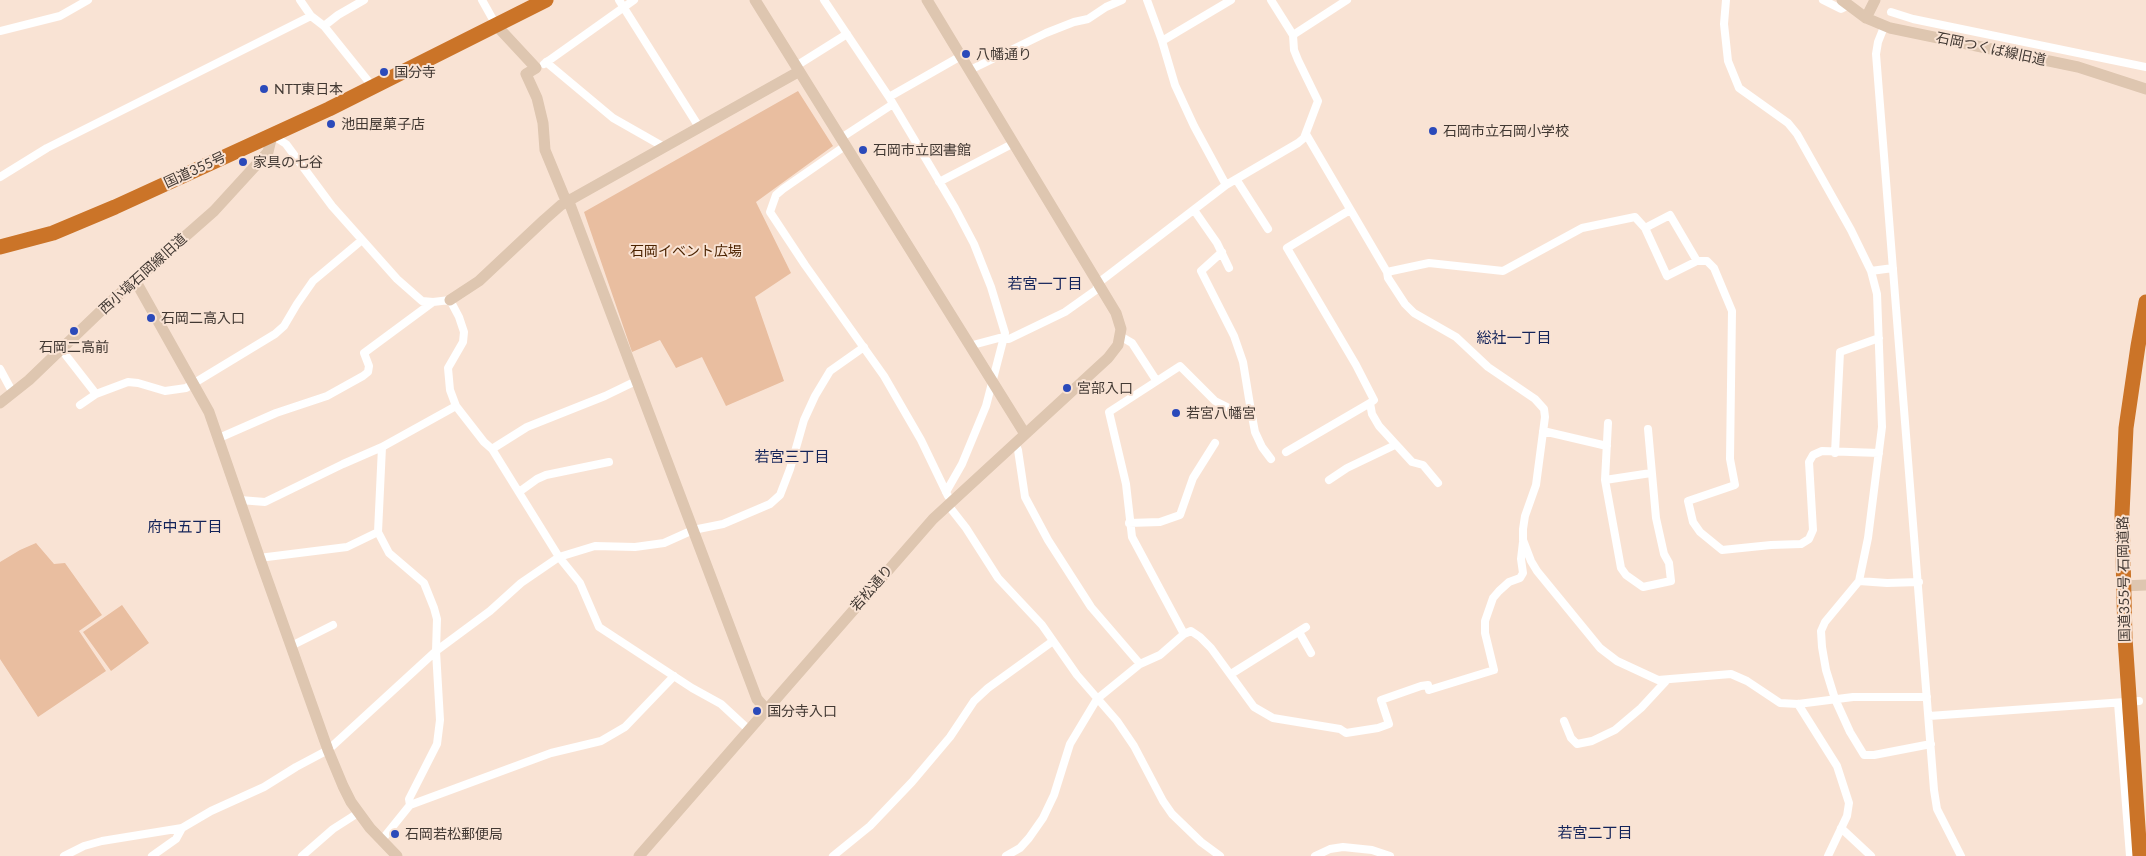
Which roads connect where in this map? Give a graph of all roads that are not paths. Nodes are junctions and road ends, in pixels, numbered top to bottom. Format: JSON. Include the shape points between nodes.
{"nodes":[{"id":1,"x":88,"y":0,"type":"edge"},
{"id":2,"x":300,"y":0,"type":"edge"},
{"id":3,"x":364,"y":0,"type":"edge"},
{"id":4,"x":482,"y":0,"type":"edge"},
{"id":5,"x":546,"y":0,"type":"edge"},
{"id":6,"x":619,"y":0,"type":"edge"},
{"id":7,"x":634,"y":0,"type":"edge"},
{"id":8,"x":754,"y":0,"type":"edge"},
{"id":9,"x":824,"y":0,"type":"edge"},
{"id":10,"x":927,"y":0,"type":"edge"},
{"id":11,"x":1122,"y":0,"type":"edge"},
{"id":12,"x":1147,"y":0,"type":"edge"},
{"id":13,"x":1231,"y":0,"type":"edge"},
{"id":14,"x":1271,"y":0,"type":"edge"},
{"id":15,"x":1347,"y":0,"type":"edge"},
{"id":16,"x":1726,"y":0,"type":"edge"},
{"id":17,"x":1823,"y":0,"type":"edge"},
{"id":18,"x":1874,"y":0,"type":"edge"},
{"id":19,"x":1845,"y":3,"type":"edge"},
{"id":20,"x":623,"y":8,"type":"junction"},
{"id":21,"x":1891,"y":12,"type":"dead end"},
{"id":22,"x":311,"y":16,"type":"junction"},
{"id":23,"x":1866,"y":18,"type":"junction"},
{"id":24,"x":496,"y":25,"type":"junction"},
{"id":25,"x":324,"y":26,"type":"junction"},
{"id":26,"x":1884,"y":26,"type":"junction"},
{"id":27,"x":0,"y":30,"type":"edge"},
{"id":28,"x":846,"y":34,"type":"junction"},
{"id":29,"x":1293,"y":35,"type":"junction"},
{"id":30,"x":1162,"y":41,"type":"junction"},
{"id":31,"x":961,"y":56,"type":"junction"},
{"id":32,"x":546,"y":62,"type":"junction"},
{"id":33,"x":2146,"y":67,"type":"edge"},
{"id":34,"x":536,"y":68,"type":"junction"},
{"id":35,"x":797,"y":69,"type":"junction"},
{"id":36,"x":970,"y":70,"type":"junction"},
{"id":37,"x":373,"y":87,"type":"junction"},
{"id":38,"x":2146,"y":89,"type":"edge"},
{"id":39,"x":891,"y":100,"type":"junction"},
{"id":40,"x":699,"y":128,"type":"junction"},
{"id":41,"x":1306,"y":134,"type":"junction"},
{"id":42,"x":272,"y":135,"type":"junction"},
{"id":43,"x":843,"y":142,"type":"junction"},
{"id":44,"x":1014,"y":143,"type":"junction"},
{"id":45,"x":664,"y":147,"type":"junction"},
{"id":46,"x":0,"y":177,"type":"edge"},
{"id":47,"x":1236,"y":179,"type":"junction"},
{"id":48,"x":939,"y":182,"type":"junction"},
{"id":49,"x":1226,"y":185,"type":"junction"},
{"id":50,"x":569,"y":202,"type":"junction"},
{"id":51,"x":1194,"y":210,"type":"junction"},
{"id":52,"x":1350,"y":210,"type":"junction"},
{"id":53,"x":1645,"y":228,"type":"junction"},
{"id":54,"x":1268,"y":229,"type":"dead end"},
{"id":55,"x":362,"y":240,"type":"junction"},
{"id":56,"x":0,"y":247,"type":"edge"},
{"id":57,"x":1222,"y":252,"type":"junction"},
{"id":58,"x":1697,"y":261,"type":"junction"},
{"id":59,"x":1229,"y":268,"type":"dead end"},
{"id":60,"x":1893,"y":268,"type":"junction"},
{"id":61,"x":1871,"y":271,"type":"junction"},
{"id":62,"x":1387,"y":272,"type":"junction"},
{"id":63,"x":135,"y":280,"type":"junction"},
{"id":64,"x":1098,"y":283,"type":"junction"},
{"id":65,"x":450,"y":300,"type":"junction"},
{"id":66,"x":433,"y":302,"type":"junction"},
{"id":67,"x":2146,"y":302,"type":"edge"},
{"id":68,"x":1120,"y":336,"type":"junction"},
{"id":69,"x":1879,"y":338,"type":"junction"},
{"id":70,"x":1004,"y":339,"type":"junction"},
{"id":71,"x":969,"y":346,"type":"junction"},
{"id":72,"x":864,"y":347,"type":"junction"},
{"id":73,"x":61,"y":349,"type":"junction"},
{"id":74,"x":0,"y":369,"type":"edge"},
{"id":75,"x":1156,"y":380,"type":"junction"},
{"id":76,"x":636,"y":381,"type":"junction"},
{"id":77,"x":194,"y":383,"type":"junction"},
{"id":78,"x":992,"y":383,"type":"junction"},
{"id":79,"x":13,"y":394,"type":"junction"},
{"id":80,"x":96,"y":394,"type":"junction"},
{"id":81,"x":0,"y":403,"type":"edge"},
{"id":82,"x":1370,"y":403,"type":"junction"},
{"id":83,"x":80,"y":405,"type":"dead end"},
{"id":84,"x":456,"y":406,"type":"junction"},
{"id":85,"x":1250,"y":411,"type":"junction"},
{"id":86,"x":1608,"y":423,"type":"dead end"},
{"id":87,"x":1648,"y":429,"type":"dead end"},
{"id":88,"x":1543,"y":431,"type":"junction"},
{"id":89,"x":1025,"y":434,"type":"junction"},
{"id":90,"x":219,"y":438,"type":"junction"},
{"id":91,"x":1015,"y":443,"type":"junction"},
{"id":92,"x":1215,"y":443,"type":"dead end"},
{"id":93,"x":1395,"y":445,"type":"junction"},
{"id":94,"x":1607,"y":446,"type":"junction"},
{"id":95,"x":382,"y":447,"type":"junction"},
{"id":96,"x":492,"y":449,"type":"junction"},
{"id":97,"x":1286,"y":452,"type":"dead end"},
{"id":98,"x":1835,"y":453,"type":"junction"},
{"id":99,"x":1878,"y":453,"type":"junction"},
{"id":100,"x":1271,"y":459,"type":"dead end"},
{"id":101,"x":609,"y":462,"type":"dead end"},
{"id":102,"x":1651,"y":474,"type":"junction"},
{"id":103,"x":1329,"y":480,"type":"dead end"},
{"id":104,"x":1605,"y":480,"type":"junction"},
{"id":105,"x":1438,"y":483,"type":"dead end"},
{"id":106,"x":519,"y":492,"type":"junction"},
{"id":107,"x":240,"y":500,"type":"junction"},
{"id":108,"x":948,"y":500,"type":"junction"},
{"id":109,"x":1129,"y":523,"type":"junction"},
{"id":110,"x":693,"y":530,"type":"junction"},
{"id":111,"x":378,"y":532,"type":"junction"},
{"id":112,"x":1523,"y":540,"type":"junction"},
{"id":113,"x":559,"y":557,"type":"junction"},
{"id":114,"x":259,"y":558,"type":"junction"},
{"id":115,"x":1859,"y":581,"type":"junction"},
{"id":116,"x":1919,"y":582,"type":"junction"},
{"id":117,"x":2146,"y":585,"type":"edge"},
{"id":118,"x":2122,"y":586,"type":"junction"},
{"id":119,"x":333,"y":625,"type":"dead end"},
{"id":120,"x":1184,"y":634,"type":"junction"},
{"id":121,"x":1052,"y":641,"type":"junction"},
{"id":122,"x":290,"y":646,"type":"junction"},
{"id":123,"x":436,"y":651,"type":"junction"},
{"id":124,"x":1311,"y":653,"type":"dead end"},
{"id":125,"x":1140,"y":664,"type":"junction"},
{"id":126,"x":1231,"y":674,"type":"junction"},
{"id":127,"x":674,"y":676,"type":"junction"},
{"id":128,"x":1666,"y":681,"type":"junction"},
{"id":129,"x":1927,"y":697,"type":"junction"},
{"id":130,"x":1097,"y":699,"type":"junction"},
{"id":131,"x":1835,"y":699,"type":"junction"},
{"id":132,"x":2129,"y":702,"type":"junction"},
{"id":133,"x":1798,"y":704,"type":"junction"},
{"id":134,"x":766,"y":709,"type":"junction"},
{"id":135,"x":1929,"y":716,"type":"junction"},
{"id":136,"x":1564,"y":721,"type":"dead end"},
{"id":137,"x":748,"y":729,"type":"junction"},
{"id":138,"x":1931,"y":744,"type":"junction"},
{"id":139,"x":328,"y":750,"type":"junction"},
{"id":140,"x":410,"y":805,"type":"junction"},
{"id":141,"x":358,"y":813,"type":"junction"},
{"id":142,"x":182,"y":828,"type":"junction"},
{"id":143,"x":1841,"y":828,"type":"junction"},
{"id":144,"x":381,"y":841,"type":"junction"},
{"id":145,"x":64,"y":856,"type":"edge"},
{"id":146,"x":152,"y":856,"type":"edge"},
{"id":147,"x":302,"y":856,"type":"edge"},
{"id":148,"x":397,"y":856,"type":"edge"},
{"id":149,"x":639,"y":856,"type":"edge"},
{"id":150,"x":834,"y":856,"type":"edge"},
{"id":151,"x":1006,"y":856,"type":"edge"},
{"id":152,"x":1220,"y":856,"type":"edge"},
{"id":153,"x":1314,"y":856,"type":"edge"},
{"id":154,"x":1390,"y":856,"type":"edge"},
{"id":155,"x":1828,"y":856,"type":"edge"},
{"id":156,"x":1871,"y":856,"type":"edge"},
{"id":157,"x":1961,"y":856,"type":"edge"},
{"id":158,"x":2130,"y":856,"type":"edge"},
{"id":159,"x":2140,"y":856,"type":"edge"}],
"edges":[{"from":1,"to":27,"type":"street","via":[[60,16]]},
{"from":2,"to":22,"type":"street"},
{"from":3,"to":25,"type":"street"},
{"from":4,"to":24,"type":"street"},
{"from":5,"to":24,"type":"highway","name":"国道355号"},
{"from":6,"to":20,"type":"street"},
{"from":7,"to":20,"type":"street"},
{"from":8,"to":35,"type":"street"},
{"from":9,"to":28,"type":"street"},
{"from":10,"to":31,"type":"street"},
{"from":11,"to":36,"type":"street","via":[[1088,19],[1046,33]]},
{"from":12,"to":30,"type":"street"},
{"from":13,"to":30,"type":"street"},
{"from":14,"to":29,"type":"street"},
{"from":15,"to":29,"type":"street"},
{"from":16,"to":61,"type":"street","via":[[1724,24],[1728,61],[1739,88],[1788,123],[1797,134]]},
{"from":17,"to":19,"type":"street","via":[[1840,9]]},
{"from":18,"to":23,"type":"street"},
{"from":19,"to":23,"type":"street","name":"石岡つくば線旧道"},
{"from":20,"to":32,"type":"street"},
{"from":20,"to":40,"type":"street"},
{"from":21,"to":33,"type":"street"},
{"from":22,"to":25,"type":"street"},
{"from":22,"to":46,"type":"street","via":[[63,140]]},
{"from":23,"to":26,"type":"street","name":"石岡つくば線旧道"},
{"from":24,"to":34,"type":"street"},
{"from":24,"to":37,"type":"highway","name":"国道355号"},
{"from":25,"to":37,"type":"street"},
{"from":26,"to":38,"type":"street","name":"石岡つくば線旧道","via":[[2078,67]]},
{"from":26,"to":60,"type":"street","via":[[1876,54]]},
{"from":28,"to":35,"type":"street"},
{"from":28,"to":39,"type":"street"},
{"from":29,"to":41,"type":"street","via":[[1294,50],[1318,101]]},
{"from":30,"to":49,"type":"street","via":[[1175,85]]},
{"from":31,"to":36,"type":"street"},
{"from":31,"to":39,"type":"street"},
{"from":32,"to":34,"type":"street"},
{"from":32,"to":45,"type":"street","via":[[613,118]]},
{"from":34,"to":50,"type":"street","via":[[526,74],[537,98],[545,150]]},
{"from":35,"to":40,"type":"street"},
{"from":35,"to":43,"type":"street"},
{"from":36,"to":44,"type":"street"},
{"from":37,"to":42,"type":"highway","name":"国道355号"},
{"from":39,"to":43,"type":"street"},
{"from":39,"to":48,"type":"street"},
{"from":40,"to":45,"type":"street"},
{"from":41,"to":47,"type":"street","via":[[1298,143]]},
{"from":41,"to":52,"type":"street"},
{"from":42,"to":55,"type":"street","via":[[286,144]]},
{"from":42,"to":56,"type":"highway","name":"国道355号","via":[[78,222],[26,242]]},
{"from":42,"to":63,"type":"street","name":"西小塙石岡線旧道","via":[[268,152],[226,198]]},
{"from":43,"to":71,"type":"street"},
{"from":43,"to":72,"type":"street","via":[[776,195],[770,212]]},
{"from":44,"to":48,"type":"street"},
{"from":44,"to":64,"type":"street"},
{"from":45,"to":50,"type":"street"},
{"from":47,"to":49,"type":"street"},
{"from":47,"to":54,"type":"street"},
{"from":48,"to":70,"type":"street","via":[[974,244],[991,287]]},
{"from":49,"to":51,"type":"street"},
{"from":50,"to":65,"type":"street","via":[[544,220],[479,281]]},
{"from":50,"to":76,"type":"street"},
{"from":51,"to":57,"type":"street"},
{"from":51,"to":64,"type":"street"},
{"from":52,"to":62,"type":"street"},
{"from":52,"to":82,"type":"street","via":[[1287,248],[1356,366],[1374,400]]},
{"from":53,"to":58,"type":"street","via":[[1670,215]]},
{"from":53,"to":58,"type":"street","via":[[1667,276]]},
{"from":53,"to":62,"type":"street","via":[[1635,217],[1582,228],[1503,271],[1429,263]]},
{"from":55,"to":66,"type":"street","via":[[422,301]]},
{"from":55,"to":77,"type":"street","via":[[314,281],[284,326],[275,334]]},
{"from":57,"to":59,"type":"street"},
{"from":57,"to":85,"type":"street","via":[[1201,271],[1234,336],[1243,362]]},
{"from":58,"to":98,"type":"street","via":[[1707,261],[1714,268],[1732,311],[1730,459],[1735,485],[1688,501],[1693,522],[1700,532],[1722,550],[1801,544],[1809,539],[1813,530],[1810,462],[1813,455],[1822,451]]},
{"from":60,"to":61,"type":"street"},
{"from":60,"to":116,"type":"street"},
{"from":61,"to":69,"type":"street","via":[[1877,294]]},
{"from":62,"to":88,"type":"street","via":[[1392,285],[1414,313],[1456,337],[1488,367],[1544,408]]},
{"from":63,"to":73,"type":"street","name":"西小塙石岡線旧道"},
{"from":63,"to":77,"type":"street"},
{"from":64,"to":68,"type":"street","via":[[1119,320]]},
{"from":64,"to":70,"type":"street","via":[[1096,290],[1065,312]]},
{"from":65,"to":66,"type":"street"},
{"from":65,"to":84,"type":"street","via":[[464,332],[463,342],[448,368],[450,390]]},
{"from":66,"to":90,"type":"street","via":[[364,353],[369,366],[363,376],[327,396],[276,413]]},
{"from":67,"to":118,"type":"highway","name":"国道355号 石岡道路","via":[[2126,428]]},
{"from":68,"to":75,"type":"street","via":[[1132,343]]},
{"from":68,"to":89,"type":"street","name":"若松通り","via":[[1118,345],[1108,358]]},
{"from":69,"to":98,"type":"street","via":[[1840,352]]},
{"from":69,"to":99,"type":"street","via":[[1882,400]]},
{"from":70,"to":71,"type":"street"},
{"from":70,"to":78,"type":"street"},
{"from":71,"to":78,"type":"street"},
{"from":72,"to":108,"type":"street","via":[[913,426]]},
{"from":72,"to":110,"type":"street","via":[[830,371],[815,396],[780,495],[751,513],[723,524]]},
{"from":73,"to":79,"type":"street","name":"西小塙石岡線旧道"},
{"from":73,"to":80,"type":"street"},
{"from":74,"to":79,"type":"street"},
{"from":75,"to":85,"type":"street","via":[[1180,366],[1215,401],[1233,410]]},
{"from":75,"to":109,"type":"street","via":[[1109,412],[1126,484]]},
{"from":76,"to":96,"type":"street","via":[[527,427]]},
{"from":76,"to":110,"type":"street"},
{"from":77,"to":80,"type":"street","via":[[174,392],[128,382]]},
{"from":77,"to":90,"type":"street"},
{"from":78,"to":89,"type":"street"},
{"from":78,"to":108,"type":"street"},
{"from":79,"to":81,"type":"street","name":"西小塙石岡線旧道"},
{"from":80,"to":83,"type":"street"},
{"from":82,"to":93,"type":"street","via":[[1376,420]]},
{"from":82,"to":97,"type":"street"},
{"from":84,"to":95,"type":"street"},
{"from":84,"to":96,"type":"street"},
{"from":85,"to":100,"type":"street","via":[[1255,432]]},
{"from":86,"to":94,"type":"street"},
{"from":87,"to":102,"type":"street"},
{"from":88,"to":94,"type":"street"},
{"from":88,"to":112,"type":"street","via":[[1536,485],[1523,529]]},
{"from":89,"to":91,"type":"street","name":"若松通り"},
{"from":90,"to":107,"type":"street"},
{"from":91,"to":108,"type":"street","name":"若松通り"},
{"from":91,"to":125,"type":"street","via":[[1026,498],[1038,523],[1091,607]]},
{"from":92,"to":109,"type":"street","via":[[1193,478],[1180,515],[1160,522]]},
{"from":93,"to":103,"type":"street"},
{"from":93,"to":105,"type":"street","via":[[1412,462],[1423,465]]},
{"from":94,"to":104,"type":"street"},
{"from":95,"to":107,"type":"street","via":[[265,502]]},
{"from":95,"to":111,"type":"street"},
{"from":96,"to":106,"type":"street"},
{"from":98,"to":99,"type":"street"},
{"from":99,"to":115,"type":"street","via":[[1868,538]]},
{"from":101,"to":106,"type":"street","via":[[546,475]]},
{"from":102,"to":104,"type":"street"},
{"from":102,"to":104,"type":"street","via":[[1656,518],[1671,581],[1643,586],[1621,568]]},
{"from":106,"to":113,"type":"street"},
{"from":107,"to":114,"type":"street"},
{"from":108,"to":121,"type":"street","via":[[998,578]]},
{"from":108,"to":134,"type":"street","name":"若松通り"},
{"from":109,"to":120,"type":"street","via":[[1132,537]]},
{"from":110,"to":113,"type":"street","via":[[664,543],[635,547],[595,546]]},
{"from":110,"to":134,"type":"street","via":[[757,699]]},
{"from":111,"to":114,"type":"street","via":[[347,547]]},
{"from":111,"to":123,"type":"street","via":[[389,553],[424,583],[428,591],[437,619]]},
{"from":112,"to":126,"type":"street","via":[[1521,559],[1524,573],[1493,598],[1485,621],[1494,670],[1430,690],[1428,685],[1421,686],[1381,700],[1389,724],[1346,733],[1320,725],[1282,721],[1254,707]]},
{"from":112,"to":128,"type":"street","via":[[1536,571],[1600,648],[1617,661]]},
{"from":113,"to":123,"type":"street"},
{"from":113,"to":127,"type":"street","via":[[580,584],[599,626]]},
{"from":114,"to":122,"type":"street"},
{"from":115,"to":116,"type":"street"},
{"from":115,"to":131,"type":"street","via":[[1821,631],[1826,670]]},
{"from":116,"to":129,"type":"street"},
{"from":117,"to":118,"type":"street"},
{"from":118,"to":132,"type":"highway","name":"国道355号 石岡道路"},
{"from":119,"to":122,"type":"street"},
{"from":120,"to":125,"type":"street","via":[[1160,654]]},
{"from":120,"to":126,"type":"street","via":[[1191,631],[1200,637]]},
{"from":121,"to":130,"type":"street"},
{"from":121,"to":150,"type":"street","via":[[974,701],[945,744],[912,782],[870,826]]},
{"from":122,"to":139,"type":"street"},
{"from":123,"to":139,"type":"street"},
{"from":123,"to":140,"type":"street","via":[[440,720],[437,744],[409,798]]},
{"from":124,"to":126,"type":"street","via":[[1302,630]]},
{"from":125,"to":130,"type":"street"},
{"from":127,"to":137,"type":"street","via":[[720,704]]},
{"from":127,"to":140,"type":"street","via":[[625,727],[601,742],[551,754]]},
{"from":128,"to":133,"type":"street","via":[[1731,674],[1780,704]]},
{"from":128,"to":136,"type":"street","via":[[1615,730],[1592,742],[1577,744]]},
{"from":129,"to":131,"type":"street"},
{"from":129,"to":135,"type":"street"},
{"from":130,"to":151,"type":"street","via":[[1070,744],[1054,795],[1042,818],[1025,843]]},
{"from":130,"to":152,"type":"street","via":[[1134,746],[1172,814]]},
{"from":131,"to":133,"type":"street"},
{"from":131,"to":138,"type":"street","via":[[1864,755]]},
{"from":132,"to":135,"type":"street"},
{"from":132,"to":158,"type":"street"},
{"from":132,"to":159,"type":"highway","name":"国道355号 石岡道路"},
{"from":133,"to":143,"type":"street","via":[[1837,766],[1849,803]]},
{"from":134,"to":137,"type":"street","name":"若松通り"},
{"from":135,"to":138,"type":"street"},
{"from":137,"to":149,"type":"street","name":"若松通り"},
{"from":138,"to":157,"type":"street","via":[[1936,805]]},
{"from":139,"to":141,"type":"street"},
{"from":139,"to":142,"type":"street"},
{"from":140,"to":144,"type":"street"},
{"from":141,"to":144,"type":"street"},
{"from":141,"to":147,"type":"street","via":[[333,829]]},
{"from":142,"to":145,"type":"street","via":[[102,841]]},
{"from":142,"to":146,"type":"street","via":[[176,840]]},
{"from":143,"to":155,"type":"street"},
{"from":143,"to":156,"type":"street"},
{"from":144,"to":148,"type":"street"},
{"from":153,"to":154,"type":"street","via":[[1343,847],[1372,850]]}]}
